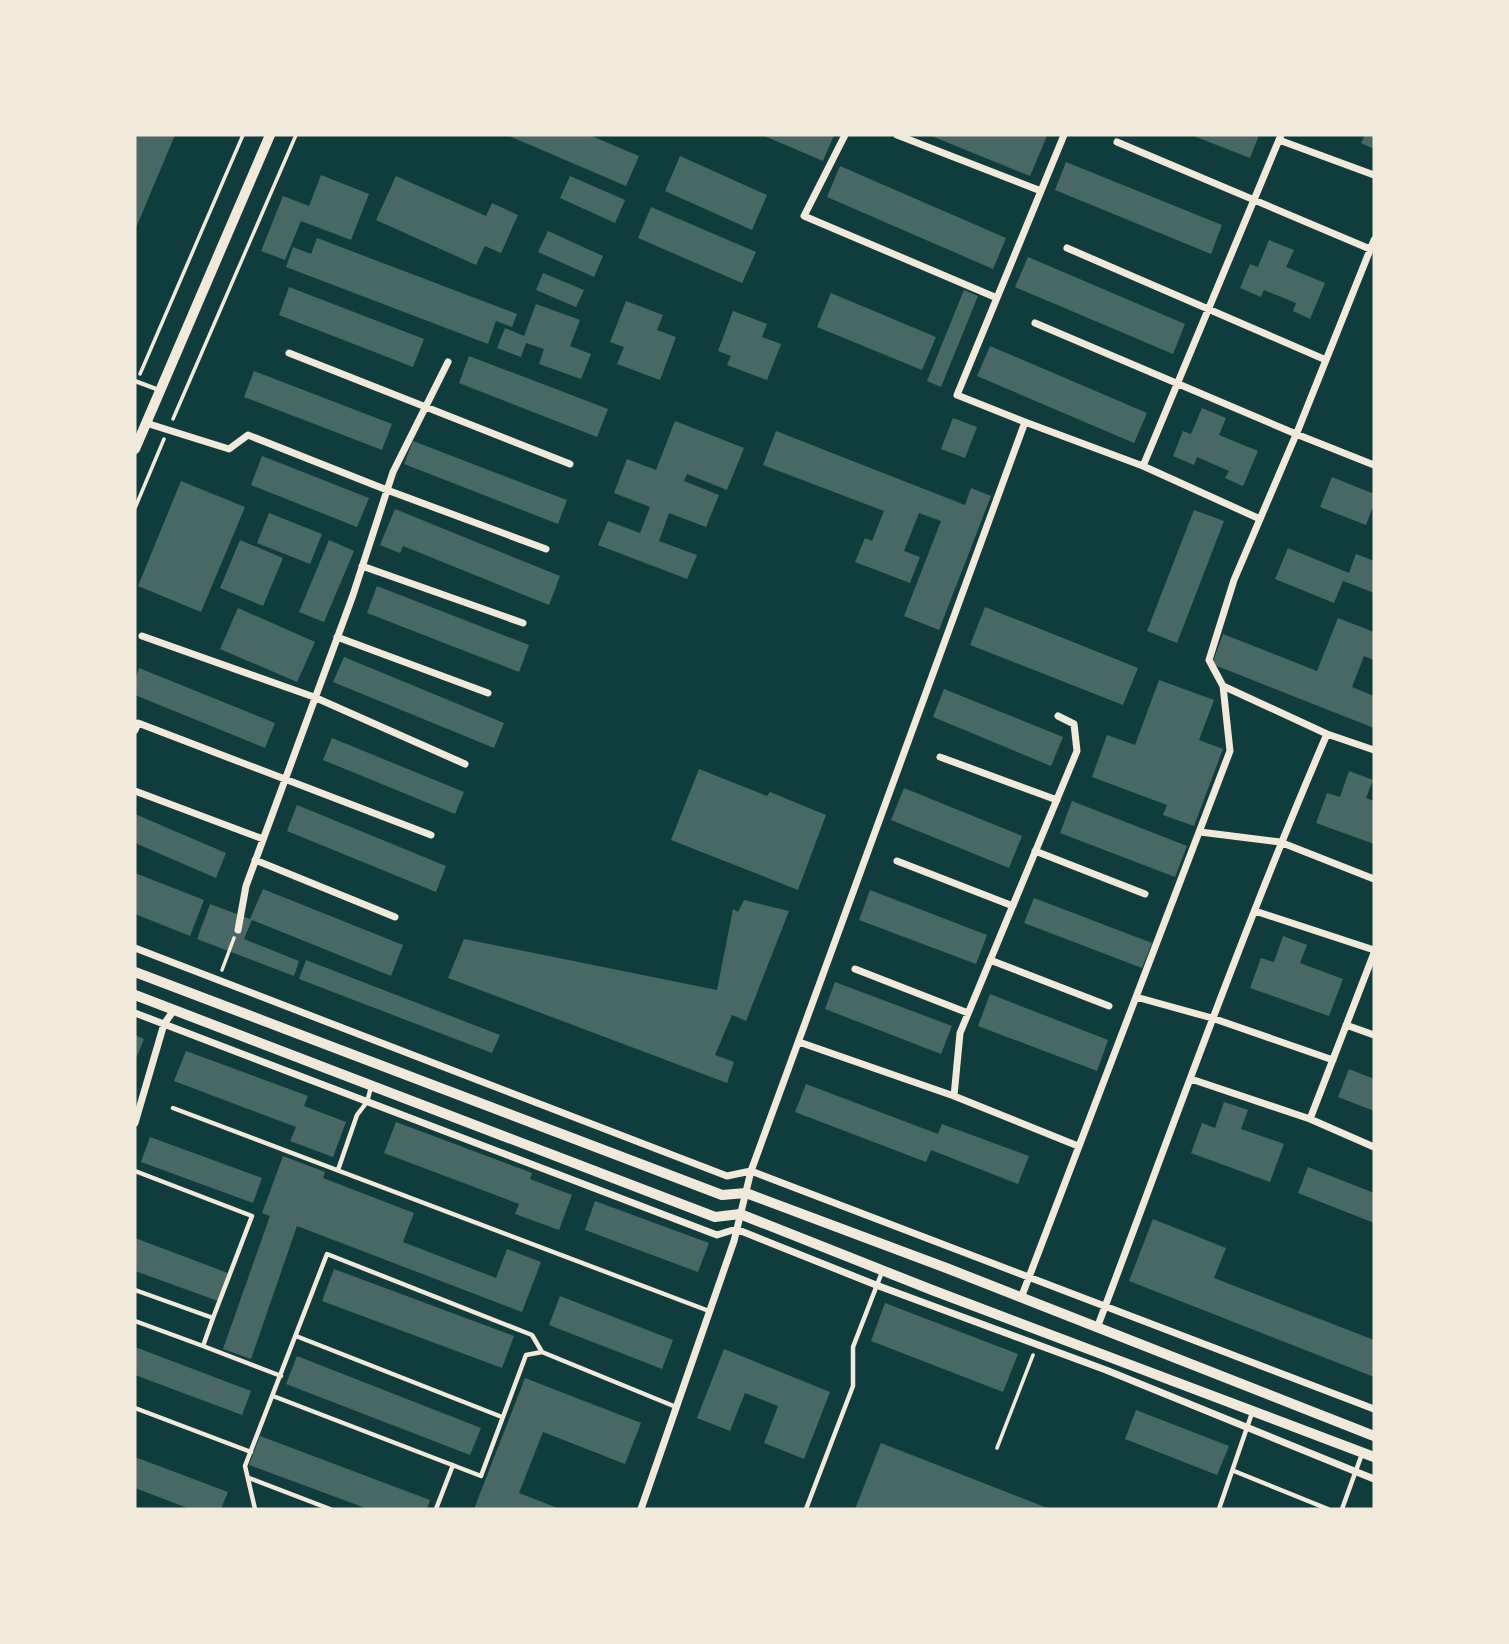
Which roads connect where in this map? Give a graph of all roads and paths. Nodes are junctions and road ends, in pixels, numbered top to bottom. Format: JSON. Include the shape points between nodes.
{"nodes":[{"id":1,"x":243,"y":135,"type":"edge"},
{"id":2,"x":270,"y":135,"type":"edge"},
{"id":3,"x":296,"y":135,"type":"edge"},
{"id":4,"x":845,"y":135,"type":"edge"},
{"id":5,"x":897,"y":135,"type":"edge"},
{"id":6,"x":1064,"y":135,"type":"edge"},
{"id":7,"x":1280,"y":137,"type":"edge"},
{"id":8,"x":1117,"y":142,"type":"dead end"},
{"id":9,"x":1374,"y":175,"type":"edge"},
{"id":10,"x":1041,"y":191,"type":"junction"},
{"id":11,"x":1254,"y":200,"type":"junction"},
{"id":12,"x":1374,"y":240,"type":"edge"},
{"id":13,"x":1067,"y":248,"type":"dead end"},
{"id":14,"x":1370,"y":249,"type":"junction"},
{"id":15,"x":997,"y":298,"type":"junction"},
{"id":16,"x":1208,"y":309,"type":"junction"},
{"id":17,"x":1035,"y":323,"type":"dead end"},
{"id":18,"x":289,"y":354,"type":"dead end"},
{"id":19,"x":1326,"y":360,"type":"junction"},
{"id":20,"x":448,"y":362,"type":"dead end"},
{"id":21,"x":136,"y":381,"type":"edge"},
{"id":22,"x":1177,"y":384,"type":"junction"},
{"id":23,"x":160,"y":390,"type":"junction"},
{"id":24,"x":425,"y":407,"type":"junction"},
{"id":25,"x":1026,"y":422,"type":"junction"},
{"id":26,"x":146,"y":424,"type":"junction"},
{"id":27,"x":168,"y":430,"type":"junction"},
{"id":28,"x":1296,"y":434,"type":"junction"},
{"id":29,"x":135,"y":449,"type":"edge"},
{"id":30,"x":570,"y":464,"type":"dead end"},
{"id":31,"x":1374,"y":465,"type":"edge"},
{"id":32,"x":1143,"y":466,"type":"junction"},
{"id":33,"x":387,"y":490,"type":"junction"},
{"id":34,"x":135,"y":508,"type":"edge"},
{"id":35,"x":1260,"y":519,"type":"junction"},
{"id":36,"x":546,"y":549,"type":"dead end"},
{"id":37,"x":362,"y":566,"type":"junction"},
{"id":38,"x":523,"y":623,"type":"dead end"},
{"id":39,"x":142,"y":636,"type":"dead end"},
{"id":40,"x":337,"y":637,"type":"junction"},
{"id":41,"x":1223,"y":686,"type":"junction"},
{"id":42,"x":488,"y":693,"type":"dead end"},
{"id":43,"x":314,"y":697,"type":"junction"},
{"id":44,"x":1058,"y":716,"type":"dead end"},
{"id":45,"x":135,"y":730,"type":"edge"},
{"id":46,"x":1327,"y":734,"type":"junction"},
{"id":47,"x":1374,"y":751,"type":"edge"},
{"id":48,"x":940,"y":757,"type":"dead end"},
{"id":49,"x":465,"y":764,"type":"dead end"},
{"id":50,"x":285,"y":778,"type":"junction"},
{"id":51,"x":135,"y":792,"type":"edge"},
{"id":52,"x":1057,"y":800,"type":"junction"},
{"id":53,"x":1199,"y":832,"type":"junction"},
{"id":54,"x":431,"y":835,"type":"dead end"},
{"id":55,"x":263,"y":839,"type":"junction"},
{"id":56,"x":1280,"y":842,"type":"junction"},
{"id":57,"x":1035,"y":852,"type":"junction"},
{"id":58,"x":256,"y":860,"type":"junction"},
{"id":59,"x":897,"y":861,"type":"dead end"},
{"id":60,"x":1374,"y":879,"type":"edge"},
{"id":61,"x":1146,"y":894,"type":"dead end"},
{"id":62,"x":1013,"y":906,"type":"junction"},
{"id":63,"x":1255,"y":911,"type":"junction"},
{"id":64,"x":395,"y":917,"type":"dead end"},
{"id":65,"x":238,"y":930,"type":"joint"},
{"id":66,"x":135,"y":948,"type":"edge"},
{"id":67,"x":1374,"y":951,"type":"edge"},
{"id":68,"x":990,"y":960,"type":"junction"},
{"id":69,"x":855,"y":969,"type":"dead end"},
{"id":70,"x":135,"y":972,"type":"edge"},
{"id":71,"x":218,"y":980,"type":"junction"},
{"id":72,"x":135,"y":995,"type":"edge"},
{"id":73,"x":1136,"y":997,"type":"junction"},
{"id":74,"x":1109,"y":1006,"type":"dead end"},
{"id":75,"x":174,"y":1010,"type":"junction"},
{"id":76,"x":135,"y":1013,"type":"edge"},
{"id":77,"x":968,"y":1013,"type":"junction"},
{"id":78,"x":1212,"y":1018,"type":"junction"},
{"id":79,"x":163,"y":1024,"type":"junction"},
{"id":80,"x":1346,"y":1025,"type":"junction"},
{"id":81,"x":1374,"y":1035,"type":"edge"},
{"id":82,"x":799,"y":1042,"type":"junction"},
{"id":83,"x":1333,"y":1059,"type":"junction"},
{"id":84,"x":1191,"y":1079,"type":"junction"},
{"id":85,"x":372,"y":1086,"type":"junction"},
{"id":86,"x":954,"y":1096,"type":"junction"},
{"id":87,"x":368,"y":1102,"type":"junction"},
{"id":88,"x":173,"y":1108,"type":"dead end"},
{"id":89,"x":1310,"y":1119,"type":"junction"},
{"id":90,"x":135,"y":1124,"type":"edge"},
{"id":91,"x":1078,"y":1146,"type":"junction"},
{"id":92,"x":1374,"y":1147,"type":"edge"},
{"id":93,"x":338,"y":1170,"type":"junction"},
{"id":94,"x":135,"y":1171,"type":"edge"},
{"id":95,"x":751,"y":1171,"type":"junction"},
{"id":96,"x":746,"y":1193,"type":"junction"},
{"id":97,"x":740,"y":1214,"type":"junction"},
{"id":98,"x":736,"y":1230,"type":"junction"},
{"id":99,"x":882,"y":1270,"type":"junction"},
{"id":100,"x":1029,"y":1278,"type":"junction"},
{"id":101,"x":876,"y":1285,"type":"junction"},
{"id":102,"x":135,"y":1290,"type":"edge"},
{"id":103,"x":1021,"y":1298,"type":"junction"},
{"id":104,"x":1104,"y":1307,"type":"junction"},
{"id":105,"x":710,"y":1311,"type":"junction"},
{"id":106,"x":213,"y":1318,"type":"junction"},
{"id":107,"x":135,"y":1321,"type":"edge"},
{"id":108,"x":1097,"y":1328,"type":"junction"},
{"id":109,"x":296,"y":1336,"type":"junction"},
{"id":110,"x":1037,"y":1345,"type":"junction"},
{"id":111,"x":203,"y":1346,"type":"junction"},
{"id":112,"x":542,"y":1352,"type":"junction"},
{"id":113,"x":281,"y":1376,"type":"junction"},
{"id":114,"x":273,"y":1396,"type":"junction"},
{"id":115,"x":676,"y":1407,"type":"junction"},
{"id":116,"x":135,"y":1408,"type":"edge"},
{"id":117,"x":1374,"y":1409,"type":"edge"},
{"id":118,"x":1252,"y":1413,"type":"junction"},
{"id":119,"x":502,"y":1418,"type":"junction"},
{"id":120,"x":1247,"y":1427,"type":"junction"},
{"id":121,"x":1374,"y":1436,"type":"edge"},
{"id":122,"x":997,"y":1448,"type":"dead end"},
{"id":123,"x":251,"y":1452,"type":"junction"},
{"id":124,"x":1362,"y":1454,"type":"junction"},
{"id":125,"x":1374,"y":1457,"type":"edge"},
{"id":126,"x":453,"y":1465,"type":"junction"},
{"id":127,"x":1234,"y":1471,"type":"junction"},
{"id":128,"x":1356,"y":1471,"type":"junction"},
{"id":129,"x":248,"y":1478,"type":"junction"},
{"id":130,"x":1374,"y":1479,"type":"edge"},
{"id":131,"x":255,"y":1509,"type":"edge"},
{"id":132,"x":330,"y":1509,"type":"edge"},
{"id":133,"x":436,"y":1509,"type":"edge"},
{"id":134,"x":641,"y":1509,"type":"edge"},
{"id":135,"x":806,"y":1509,"type":"edge"},
{"id":136,"x":1219,"y":1509,"type":"edge"},
{"id":137,"x":1328,"y":1509,"type":"edge"},
{"id":138,"x":1342,"y":1509,"type":"edge"}],
"edges":[{"from":1,"to":21,"type":"path"},
{"from":2,"to":23,"type":"street"},
{"from":3,"to":27,"type":"path"},
{"from":4,"to":15,"type":"street","via":[[804,216]]},
{"from":5,"to":10,"type":"street"},
{"from":6,"to":10,"type":"street"},
{"from":7,"to":9,"type":"street"},
{"from":7,"to":11,"type":"street"},
{"from":8,"to":11,"type":"street"},
{"from":10,"to":15,"type":"street"},
{"from":11,"to":14,"type":"street"},
{"from":11,"to":16,"type":"street"},
{"from":12,"to":14,"type":"street"},
{"from":13,"to":16,"type":"street"},
{"from":14,"to":19,"type":"street"},
{"from":15,"to":25,"type":"street","via":[[957,395]]},
{"from":16,"to":19,"type":"street"},
{"from":16,"to":22,"type":"street"},
{"from":17,"to":22,"type":"street"},
{"from":18,"to":24,"type":"street"},
{"from":19,"to":28,"type":"street"},
{"from":20,"to":24,"type":"street"},
{"from":21,"to":23,"type":"lane"},
{"from":22,"to":28,"type":"street"},
{"from":22,"to":32,"type":"street"},
{"from":23,"to":26,"type":"street"},
{"from":24,"to":30,"type":"street"},
{"from":24,"to":33,"type":"street"},
{"from":25,"to":32,"type":"street"},
{"from":25,"to":82,"type":"street"},
{"from":26,"to":27,"type":"street"},
{"from":26,"to":29,"type":"street"},
{"from":27,"to":33,"type":"street","via":[[229,449],[248,435]]},
{"from":27,"to":34,"type":"path"},
{"from":28,"to":31,"type":"street"},
{"from":28,"to":35,"type":"street"},
{"from":32,"to":35,"type":"street"},
{"from":33,"to":36,"type":"street"},
{"from":33,"to":37,"type":"street"},
{"from":35,"to":41,"type":"street","via":[[1234,580],[1209,660]]},
{"from":37,"to":38,"type":"street"},
{"from":37,"to":40,"type":"street"},
{"from":39,"to":43,"type":"street"},
{"from":40,"to":42,"type":"street"},
{"from":40,"to":43,"type":"street"},
{"from":41,"to":46,"type":"street"},
{"from":41,"to":53,"type":"street","via":[[1230,751]]},
{"from":43,"to":49,"type":"street"},
{"from":43,"to":50,"type":"street"},
{"from":44,"to":52,"type":"street","via":[[1074,724],[1077,751]]},
{"from":45,"to":50,"type":"street","via":[[138,723]]},
{"from":46,"to":47,"type":"street"},
{"from":46,"to":56,"type":"street"},
{"from":48,"to":52,"type":"street"},
{"from":50,"to":54,"type":"street"},
{"from":50,"to":55,"type":"street"},
{"from":51,"to":55,"type":"street"},
{"from":52,"to":57,"type":"street"},
{"from":53,"to":56,"type":"street"},
{"from":53,"to":73,"type":"street"},
{"from":55,"to":58,"type":"street"},
{"from":56,"to":60,"type":"street"},
{"from":56,"to":63,"type":"street"},
{"from":57,"to":61,"type":"street"},
{"from":57,"to":62,"type":"street"},
{"from":58,"to":64,"type":"street"},
{"from":58,"to":65,"type":"street"},
{"from":59,"to":62,"type":"street"},
{"from":62,"to":68,"type":"street"},
{"from":63,"to":67,"type":"street"},
{"from":63,"to":78,"type":"street"},
{"from":65,"to":71,"type":"path"},
{"from":66,"to":71,"type":"street"},
{"from":67,"to":80,"type":"street"},
{"from":68,"to":74,"type":"street"},
{"from":68,"to":77,"type":"street"},
{"from":69,"to":77,"type":"street"},
{"from":70,"to":96,"type":"street","via":[[722,1195]]},
{"from":71,"to":95,"type":"street","via":[[727,1176]]},
{"from":72,"to":75,"type":"street"},
{"from":73,"to":78,"type":"street"},
{"from":73,"to":91,"type":"street"},
{"from":75,"to":79,"type":"street"},
{"from":75,"to":85,"type":"street"},
{"from":76,"to":79,"type":"street"},
{"from":77,"to":86,"type":"street","via":[[960,1033]]},
{"from":78,"to":83,"type":"street"},
{"from":78,"to":84,"type":"street"},
{"from":79,"to":87,"type":"street"},
{"from":79,"to":90,"type":"street"},
{"from":80,"to":81,"type":"street"},
{"from":80,"to":83,"type":"street"},
{"from":82,"to":86,"type":"street"},
{"from":82,"to":95,"type":"street"},
{"from":83,"to":89,"type":"street"},
{"from":84,"to":89,"type":"street"},
{"from":84,"to":104,"type":"street"},
{"from":85,"to":87,"type":"lane"},
{"from":85,"to":97,"type":"street","via":[[715,1217]]},
{"from":86,"to":91,"type":"street"},
{"from":87,"to":93,"type":"lane","via":[[357,1115]]},
{"from":87,"to":98,"type":"street","via":[[717,1235]]},
{"from":88,"to":93,"type":"lane"},
{"from":89,"to":92,"type":"street"},
{"from":91,"to":100,"type":"street"},
{"from":93,"to":105,"type":"lane"},
{"from":94,"to":106,"type":"lane","via":[[252,1216]]},
{"from":95,"to":96,"type":"street"},
{"from":95,"to":100,"type":"street"},
{"from":96,"to":97,"type":"street"},
{"from":96,"to":103,"type":"street"},
{"from":97,"to":98,"type":"street"},
{"from":97,"to":99,"type":"street"},
{"from":98,"to":101,"type":"street"},
{"from":98,"to":105,"type":"street"},
{"from":99,"to":101,"type":"lane"},
{"from":99,"to":118,"type":"street"},
{"from":100,"to":103,"type":"street"},
{"from":100,"to":104,"type":"street"},
{"from":101,"to":110,"type":"street"},
{"from":101,"to":135,"type":"lane","via":[[853,1347],[853,1386]]},
{"from":102,"to":106,"type":"lane"},
{"from":103,"to":108,"type":"street"},
{"from":104,"to":108,"type":"street"},
{"from":104,"to":117,"type":"street"},
{"from":105,"to":115,"type":"street"},
{"from":106,"to":111,"type":"lane"},
{"from":107,"to":111,"type":"lane"},
{"from":108,"to":121,"type":"street"},
{"from":109,"to":112,"type":"lane","via":[[327,1254],[532,1335]]},
{"from":109,"to":113,"type":"lane"},
{"from":109,"to":119,"type":"lane"},
{"from":110,"to":120,"type":"street"},
{"from":110,"to":122,"type":"path"},
{"from":111,"to":113,"type":"lane"},
{"from":112,"to":115,"type":"lane"},
{"from":112,"to":119,"type":"lane","via":[[526,1355]]},
{"from":113,"to":114,"type":"lane"},
{"from":114,"to":123,"type":"lane"},
{"from":114,"to":126,"type":"lane"},
{"from":115,"to":134,"type":"street"},
{"from":116,"to":123,"type":"lane"},
{"from":118,"to":120,"type":"lane"},
{"from":118,"to":124,"type":"street"},
{"from":119,"to":126,"type":"lane","via":[[481,1476]]},
{"from":120,"to":127,"type":"lane"},
{"from":120,"to":128,"type":"street"},
{"from":123,"to":129,"type":"lane","via":[[245,1466]]},
{"from":124,"to":125,"type":"street"},
{"from":124,"to":128,"type":"lane"},
{"from":126,"to":133,"type":"lane"},
{"from":127,"to":136,"type":"lane"},
{"from":127,"to":137,"type":"lane"},
{"from":128,"to":130,"type":"street"},
{"from":128,"to":138,"type":"lane"},
{"from":129,"to":131,"type":"lane"},
{"from":129,"to":132,"type":"lane"}]}
